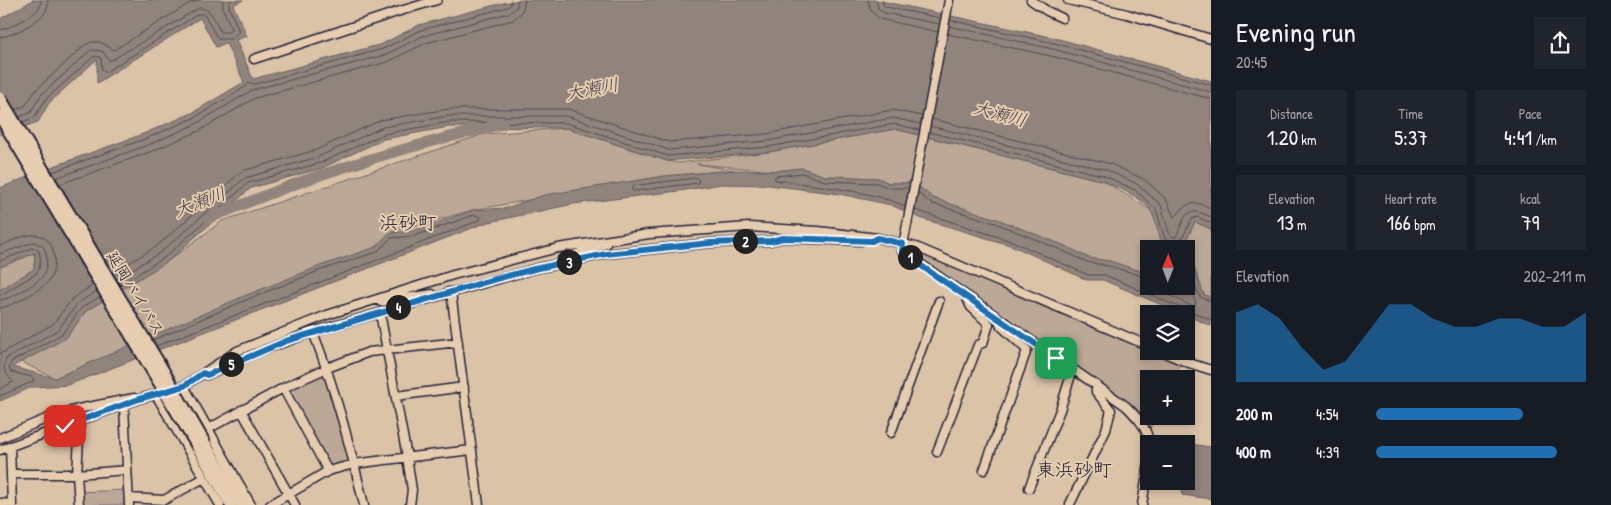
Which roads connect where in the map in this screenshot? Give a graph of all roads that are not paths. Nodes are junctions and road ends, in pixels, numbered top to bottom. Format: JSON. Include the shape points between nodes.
{"nodes":[{"id":1,"x":437,"y":0,"type":"edge"},
{"id":2,"x":949,"y":0,"type":"edge"},
{"id":3,"x":1031,"y":0,"type":"edge"},
{"id":4,"x":1068,"y":0,"type":"edge"},
{"id":5,"x":1062,"y":18,"type":"dead end"},
{"id":6,"x":1211,"y":38,"type":"edge"},
{"id":7,"x":254,"y":59,"type":"dead end"},
{"id":8,"x":0,"y":98,"type":"edge"},
{"id":9,"x":0,"y":116,"type":"edge"},
{"id":10,"x":878,"y":238,"type":"junction"},
{"id":11,"x":610,"y":239,"type":"junction"},
{"id":12,"x":903,"y":241,"type":"junction"},
{"id":13,"x":550,"y":266,"type":"junction"},
{"id":14,"x":451,"y":292,"type":"junction"},
{"id":15,"x":966,"y":297,"type":"junction"},
{"id":16,"x":375,"y":300,"type":"junction"},
{"id":17,"x":939,"y":301,"type":"dead end"},
{"id":18,"x":380,"y":312,"type":"junction"},
{"id":19,"x":998,"y":318,"type":"junction"},
{"id":20,"x":313,"y":332,"type":"junction"},
{"id":21,"x":458,"y":342,"type":"junction"},
{"id":22,"x":1140,"y":342,"type":"edge"},
{"id":23,"x":388,"y":350,"type":"junction"},
{"id":24,"x":1056,"y":358,"type":"junction"},
{"id":25,"x":1182,"y":360,"type":"edge"},
{"id":26,"x":327,"y":368,"type":"junction"},
{"id":27,"x":1211,"y":370,"type":"edge"},
{"id":28,"x":203,"y":373,"type":"junction"},
{"id":29,"x":1096,"y":385,"type":"junction"},
{"id":30,"x":184,"y":386,"type":"junction"},
{"id":31,"x":283,"y":388,"type":"junction"},
{"id":32,"x":464,"y":388,"type":"junction"},
{"id":33,"x":156,"y":395,"type":"junction"},
{"id":34,"x":396,"y":396,"type":"junction"},
{"id":35,"x":124,"y":406,"type":"junction"},
{"id":36,"x":241,"y":410,"type":"junction"},
{"id":37,"x":80,"y":421,"type":"junction"},
{"id":38,"x":208,"y":429,"type":"junction"},
{"id":39,"x":891,"y":434,"type":"dead end"},
{"id":40,"x":1148,"y":435,"type":"edge"},
{"id":41,"x":0,"y":438,"type":"edge"},
{"id":42,"x":201,"y":445,"type":"junction"},
{"id":43,"x":10,"y":446,"type":"junction"},
{"id":44,"x":0,"y":450,"type":"edge"},
{"id":45,"x":472,"y":450,"type":"junction"},
{"id":46,"x":937,"y":452,"type":"dead end"},
{"id":47,"x":407,"y":457,"type":"junction"},
{"id":48,"x":354,"y":464,"type":"junction"},
{"id":49,"x":127,"y":470,"type":"junction"},
{"id":50,"x":984,"y":470,"type":"dead end"},
{"id":51,"x":328,"y":472,"type":"junction"},
{"id":52,"x":11,"y":474,"type":"junction"},
{"id":53,"x":77,"y":474,"type":"junction"},
{"id":54,"x":204,"y":478,"type":"junction"},
{"id":55,"x":1029,"y":488,"type":"dead end"},
{"id":56,"x":1142,"y":490,"type":"edge"},
{"id":57,"x":1144,"y":490,"type":"edge"},
{"id":58,"x":290,"y":495,"type":"junction"},
{"id":59,"x":129,"y":502,"type":"edge"},
{"id":60,"x":0,"y":504,"type":"edge"},
{"id":61,"x":12,"y":504,"type":"edge"},
{"id":62,"x":79,"y":505,"type":"edge"},
{"id":63,"x":220,"y":505,"type":"edge"},
{"id":64,"x":231,"y":505,"type":"edge"},
{"id":65,"x":242,"y":505,"type":"edge"},
{"id":66,"x":251,"y":505,"type":"edge"},
{"id":67,"x":270,"y":505,"type":"edge"},
{"id":68,"x":296,"y":505,"type":"edge"},
{"id":69,"x":364,"y":505,"type":"edge"},
{"id":70,"x":410,"y":505,"type":"edge"},
{"id":71,"x":479,"y":505,"type":"edge"},
{"id":72,"x":1071,"y":505,"type":"edge"},
{"id":73,"x":1138,"y":505,"type":"edge"},
{"id":74,"x":1142,"y":505,"type":"edge"}],
"edges":[{"from":1,"to":7,"type":"street"},
{"from":2,"to":12,"type":"street"},
{"from":3,"to":5,"type":"street"},
{"from":4,"to":6,"type":"street"},
{"from":8,"to":42,"type":"highway","name":"延岡バイパス","bridge":true,"via":[[158,362]]},
{"from":9,"to":42,"type":"highway","name":"延岡バイパス","bridge":true},
{"from":10,"to":11,"type":"street","via":[[750,227]]},
{"from":10,"to":12,"type":"street"},
{"from":10,"to":13,"type":"street","via":[[872,241],[783,238],[710,243],[606,254]]},
{"from":11,"to":13,"type":"street"},
{"from":11,"to":16,"type":"street","via":[[520,257]]},
{"from":12,"to":15,"type":"street","via":[[902,251]]},
{"from":12,"to":22,"type":"street"},
{"from":13,"to":14,"type":"street"},
{"from":14,"to":16,"type":"street","via":[[382,302]]},
{"from":14,"to":18,"type":"street"},
{"from":14,"to":21,"type":"street"},
{"from":15,"to":19,"type":"street"},
{"from":15,"to":46,"type":"street","via":[[971,307],[989,324]]},
{"from":16,"to":28,"type":"street","via":[[327,315],[237,351]]},
{"from":17,"to":39,"type":"street"},
{"from":18,"to":20,"type":"street"},
{"from":18,"to":23,"type":"street"},
{"from":19,"to":24,"type":"street"},
{"from":19,"to":50,"type":"street","via":[[1001,326],[1028,350]]},
{"from":20,"to":26,"type":"street"},
{"from":20,"to":28,"type":"street","via":[[207,375]]},
{"from":21,"to":23,"type":"street"},
{"from":21,"to":32,"type":"street"},
{"from":23,"to":26,"type":"street","via":[[369,352]]},
{"from":23,"to":34,"type":"street"},
{"from":24,"to":29,"type":"street"},
{"from":24,"to":55,"type":"street","via":[[1070,378]]},
{"from":25,"to":27,"type":"street"},
{"from":26,"to":31,"type":"street"},
{"from":26,"to":48,"type":"street"},
{"from":28,"to":30,"type":"street"},
{"from":29,"to":40,"type":"street","via":[[1126,406]]},
{"from":29,"to":72,"type":"street","via":[[1096,392],[1111,410],[1106,430]]},
{"from":30,"to":33,"type":"street"},
{"from":30,"to":38,"type":"street"},
{"from":31,"to":36,"type":"street"},
{"from":31,"to":51,"type":"street"},
{"from":32,"to":34,"type":"street"},
{"from":32,"to":45,"type":"street"},
{"from":33,"to":35,"type":"street"},
{"from":33,"to":41,"type":"street","via":[[78,409]]},
{"from":33,"to":54,"type":"street"},
{"from":34,"to":47,"type":"street"},
{"from":35,"to":37,"type":"street"},
{"from":35,"to":49,"type":"street"},
{"from":36,"to":38,"type":"street"},
{"from":36,"to":58,"type":"street"},
{"from":37,"to":43,"type":"street"},
{"from":37,"to":53,"type":"street"},
{"from":38,"to":66,"type":"street"},
{"from":42,"to":64,"type":"highway","name":"延岡バイパス"},
{"from":42,"to":65,"type":"highway","name":"延岡バイパス"},
{"from":43,"to":44,"type":"street"},
{"from":43,"to":52,"type":"street"},
{"from":45,"to":47,"type":"street"},
{"from":45,"to":71,"type":"street"},
{"from":47,"to":48,"type":"street"},
{"from":47,"to":70,"type":"street","via":[[412,490]]},
{"from":48,"to":51,"type":"street"},
{"from":48,"to":69,"type":"street"},
{"from":49,"to":53,"type":"street"},
{"from":49,"to":59,"type":"street"},
{"from":51,"to":58,"type":"street"},
{"from":52,"to":53,"type":"street"},
{"from":52,"to":61,"type":"street"},
{"from":53,"to":62,"type":"street"},
{"from":54,"to":59,"type":"street","via":[[164,500]]},
{"from":54,"to":63,"type":"street"},
{"from":56,"to":73,"type":"street"},
{"from":57,"to":74,"type":"street"},
{"from":58,"to":67,"type":"street"},
{"from":58,"to":68,"type":"street"},
{"from":60,"to":61,"type":"street"}]}
